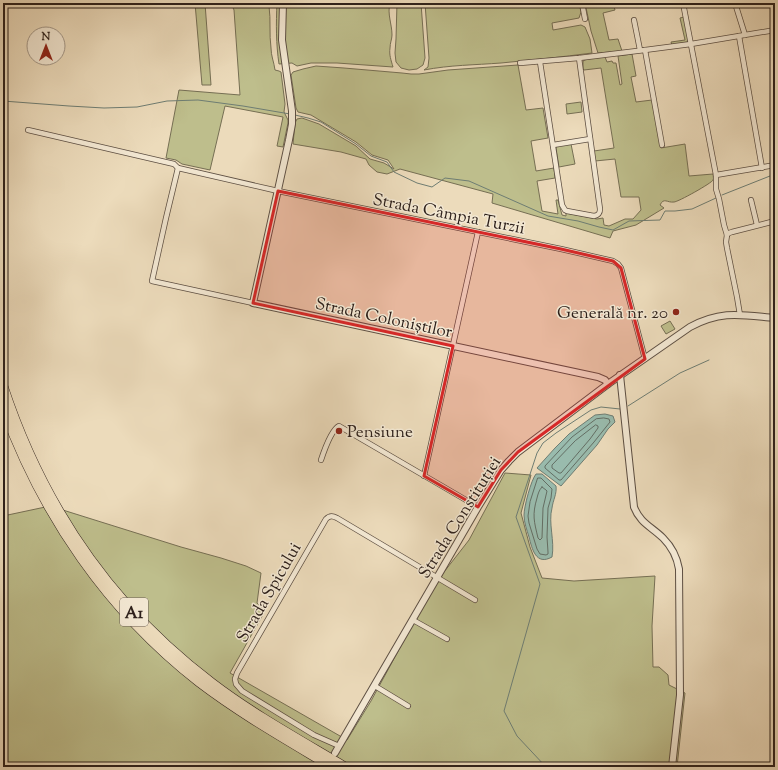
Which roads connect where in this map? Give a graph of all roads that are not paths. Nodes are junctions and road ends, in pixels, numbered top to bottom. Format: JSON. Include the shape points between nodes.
{"nodes":[{"id":1,"x":283,"y":3,"type":"edge"},
{"id":2,"x":582,"y":3,"type":"edge"},
{"id":3,"x":683,"y":3,"type":"edge"},
{"id":4,"x":735,"y":3,"type":"edge"},
{"id":5,"x":585,"y":19,"type":"dead end"},
{"id":6,"x":634,"y":20,"type":"dead end"},
{"id":7,"x":775,"y":30,"type":"edge"},
{"id":8,"x":745,"y":35,"type":"junction"},
{"id":9,"x":739,"y":36,"type":"junction"},
{"id":10,"x":691,"y":44,"type":"junction"},
{"id":11,"x":643,"y":50,"type":"junction"},
{"id":12,"x":579,"y":58,"type":"junction"},
{"id":13,"x":540,"y":62,"type":"junction"},
{"id":14,"x":520,"y":63,"type":"dead end"},
{"id":15,"x":28,"y":130,"type":"dead end"},
{"id":16,"x":590,"y":139,"type":"junction"},
{"id":17,"x":553,"y":145,"type":"junction"},
{"id":18,"x":662,"y":145,"type":"dead end"},
{"id":19,"x":775,"y":165,"type":"edge"},
{"id":20,"x":178,"y":168,"type":"junction"},
{"id":21,"x":762,"y":168,"type":"junction"},
{"id":22,"x":716,"y":175,"type":"junction"},
{"id":23,"x":278,"y":191,"type":"junction"},
{"id":24,"x":751,"y":200,"type":"dead end"},
{"id":25,"x":775,"y":221,"type":"edge"},
{"id":26,"x":757,"y":225,"type":"junction"},
{"id":27,"x":478,"y":232,"type":"junction"},
{"id":28,"x":727,"y":235,"type":"junction"},
{"id":29,"x":253,"y":303,"type":"junction"},
{"id":30,"x":740,"y":314,"type":"junction"},
{"id":31,"x":775,"y":318,"type":"edge"},
{"id":32,"x":453,"y":346,"type":"junction"},
{"id":33,"x":645,"y":359,"type":"junction"},
{"id":34,"x":620,"y":375,"type":"junction"},
{"id":35,"x":608,"y":384,"type":"junction"},
{"id":36,"x":3,"y":386,"type":"edge"},
{"id":37,"x":3,"y":407,"type":"edge"},
{"id":38,"x":321,"y":460,"type":"dead end"},
{"id":39,"x":424,"y":476,"type":"junction"},
{"id":40,"x":478,"y":507,"type":"junction"},
{"id":41,"x":437,"y":578,"type":"junction"},
{"id":42,"x":475,"y":600,"type":"dead end"},
{"id":43,"x":413,"y":620,"type":"junction"},
{"id":44,"x":447,"y":639,"type":"dead end"},
{"id":45,"x":374,"y":686,"type":"junction"},
{"id":46,"x":408,"y":706,"type":"dead end"},
{"id":47,"x":339,"y":746,"type":"junction"},
{"id":48,"x":335,"y":754,"type":"dead end"},
{"id":49,"x":332,"y":767,"type":"edge"},
{"id":50,"x":345,"y":767,"type":"edge"},
{"id":51,"x":672,"y":767,"type":"edge"}],
"edges":[{"from":1,"to":23,"type":"street","via":[[282,40],[292,114],[290,140]]},
{"from":2,"to":5,"type":"street"},
{"from":3,"to":10,"type":"street"},
{"from":4,"to":8,"type":"street"},
{"from":6,"to":11,"type":"street"},
{"from":7,"to":8,"type":"street"},
{"from":8,"to":9,"type":"street"},
{"from":9,"to":10,"type":"street"},
{"from":9,"to":21,"type":"street"},
{"from":10,"to":11,"type":"street"},
{"from":10,"to":22,"type":"street"},
{"from":11,"to":12,"type":"street"},
{"from":11,"to":18,"type":"street"},
{"from":12,"to":13,"type":"street"},
{"from":12,"to":16,"type":"street"},
{"from":13,"to":14,"type":"street"},
{"from":13,"to":17,"type":"street"},
{"from":15,"to":20,"type":"street","name":"Strada Câmpia Turzii","via":[[174,164]]},
{"from":16,"to":17,"type":"street"},
{"from":16,"to":17,"type":"street","via":[[600,209],[599,214],[594,216],[567,211],[563,207]]},
{"from":19,"to":21,"type":"street"},
{"from":20,"to":23,"type":"street","name":"Strada Câmpia Turzii"},
{"from":20,"to":29,"type":"street","name":"Strada Coloniștilor","via":[[152,281]]},
{"from":21,"to":22,"type":"street"},
{"from":22,"to":28,"type":"street","via":[[716,189]]},
{"from":23,"to":27,"type":"street","name":"Strada Câmpia Turzii"},
{"from":23,"to":29,"type":"street"},
{"from":24,"to":26,"type":"street"},
{"from":25,"to":26,"type":"street"},
{"from":26,"to":28,"type":"street"},
{"from":27,"to":32,"type":"street"},
{"from":27,"to":33,"type":"street","name":"Strada Câmpia Turzii","via":[[614,261],[618,264]]},
{"from":28,"to":30,"type":"street","via":[[726,242]]},
{"from":29,"to":32,"type":"street","name":"Strada Coloniștilor"},
{"from":30,"to":31,"type":"street","name":"Strada Constituției"},
{"from":30,"to":33,"type":"street","name":"Strada Constituției","via":[[700,322]]},
{"from":32,"to":35,"type":"street","name":"Strada Coloniștilor","via":[[598,377]]},
{"from":32,"to":39,"type":"street"},
{"from":33,"to":34,"type":"street","name":"Strada Constituției"},
{"from":34,"to":35,"type":"street","name":"Strada Constituției"},
{"from":34,"to":51,"type":"street","via":[[634,507],[642,522],[669,545],[679,568],[680,694]]},
{"from":35,"to":40,"type":"street","name":"Strada Constituției","via":[[509,461]]},
{"from":36,"to":50,"type":"highway","number":"A1","via":[[36,470],[54,502],[92,561],[127,605],[169,647],[213,684]]},
{"from":37,"to":49,"type":"highway","number":"A1","via":[[25,462],[54,516],[86,565],[122,610],[164,652],[209,689],[262,725]]},
{"from":38,"to":39,"type":"street","via":[[338,426]]},
{"from":39,"to":40,"type":"street"},
{"from":40,"to":41,"type":"street","name":"Strada Constituției"},
{"from":41,"to":42,"type":"street"},
{"from":41,"to":43,"type":"street","name":"Strada Constituției"},
{"from":41,"to":47,"type":"street","name":"Strada Spicului","via":[[337,518],[332,516],[324,521],[237,673],[235,681],[238,687],[260,702],[314,735]]},
{"from":43,"to":44,"type":"street"},
{"from":43,"to":45,"type":"street","name":"Strada Constituției"},
{"from":45,"to":46,"type":"street"},
{"from":45,"to":47,"type":"street","name":"Strada Constituției"},
{"from":47,"to":48,"type":"street","name":"Strada Constituției"}]}
